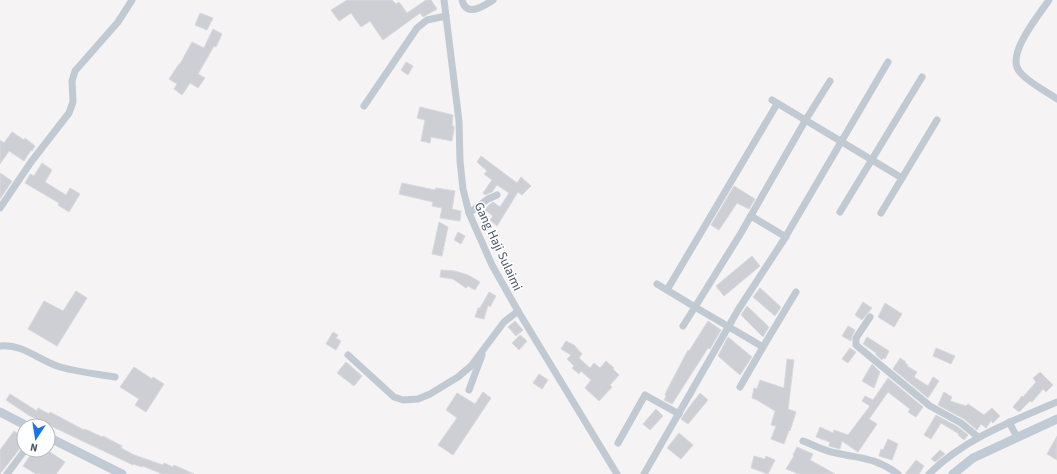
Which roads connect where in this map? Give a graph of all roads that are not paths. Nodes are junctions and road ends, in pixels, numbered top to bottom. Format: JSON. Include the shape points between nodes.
{"nodes":[{"id":1,"x":132,"y":0,"type":"edge"},
{"id":2,"x":444,"y":0,"type":"edge"},
{"id":3,"x":462,"y":0,"type":"edge"},
{"id":4,"x":493,"y":0,"type":"edge"},
{"id":5,"x":1049,"y":0,"type":"edge"},
{"id":6,"x":446,"y":16,"type":"junction"},
{"id":7,"x":888,"y":62,"type":"dead end"},
{"id":8,"x":922,"y":77,"type":"dead end"},
{"id":9,"x":830,"y":81,"type":"dead end"},
{"id":10,"x":1057,"y":99,"type":"edge"},
{"id":11,"x":364,"y":106,"type":"dead end"},
{"id":12,"x":937,"y":120,"type":"dead end"},
{"id":13,"x":806,"y":121,"type":"junction"},
{"id":14,"x":841,"y":142,"type":"junction"},
{"id":15,"x":871,"y":160,"type":"junction"},
{"id":16,"x":902,"y":178,"type":"junction"},
{"id":17,"x":498,"y":195,"type":"dead end"},
{"id":18,"x":0,"y":208,"type":"edge"},
{"id":19,"x":840,"y":212,"type":"dead end"},
{"id":20,"x":469,"y":213,"type":"junction"},
{"id":21,"x":881,"y":213,"type":"dead end"},
{"id":22,"x":752,"y":216,"type":"junction"},
{"id":23,"x":786,"y":237,"type":"junction"},
{"id":24,"x":657,"y":284,"type":"dead end"},
{"id":25,"x":668,"y":290,"type":"junction"},
{"id":26,"x":796,"y":292,"type":"dead end"},
{"id":27,"x":695,"y":307,"type":"junction"},
{"id":28,"x":518,"y":311,"type":"junction"},
{"id":29,"x":870,"y":317,"type":"dead end"},
{"id":30,"x":683,"y":326,"type":"dead end"},
{"id":31,"x":729,"y":327,"type":"junction"},
{"id":32,"x":0,"y":346,"type":"edge"},
{"id":33,"x":763,"y":347,"type":"junction"},
{"id":34,"x":484,"y":349,"type":"junction"},
{"id":35,"x":348,"y":355,"type":"dead end"},
{"id":36,"x":115,"y":377,"type":"dead end"},
{"id":37,"x":740,"y":387,"type":"dead end"},
{"id":38,"x":470,"y":390,"type":"dead end"},
{"id":39,"x":1057,"y":402,"type":"edge"},
{"id":40,"x":0,"y":412,"type":"edge"},
{"id":41,"x":679,"y":414,"type":"junction"},
{"id":42,"x":1057,"y":419,"type":"edge"},
{"id":43,"x":16,"y":420,"type":"edge"},
{"id":44,"x":1013,"y":429,"type":"junction"},
{"id":45,"x":978,"y":437,"type":"junction"},
{"id":46,"x":56,"y":441,"type":"edge"},
{"id":47,"x":803,"y":441,"type":"dead end"},
{"id":48,"x":618,"y":443,"type":"dead end"},
{"id":49,"x":19,"y":458,"type":"edge"},
{"id":50,"x":931,"y":473,"type":"edge"},
{"id":51,"x":7,"y":474,"type":"edge"},
{"id":52,"x":122,"y":474,"type":"edge"},
{"id":53,"x":617,"y":474,"type":"edge"},
{"id":54,"x":644,"y":474,"type":"edge"},
{"id":55,"x":898,"y":474,"type":"edge"},
{"id":56,"x":953,"y":474,"type":"edge"}],
"edges":[{"from":1,"to":18,"type":"street","via":[[118,22],[75,71],[72,81],[73,102],[69,113]]},
{"from":2,"to":6,"type":"street","name":"Gang Haji Sulaimi"},
{"from":3,"to":4,"type":"street","via":[[465,7],[475,10]]},
{"from":5,"to":10,"type":"street","via":[[1018,46],[1016,62],[1018,70],[1024,76]]},
{"from":6,"to":11,"type":"street","via":[[427,20],[417,28]]},
{"from":6,"to":20,"type":"street","name":"Gang Haji Sulaimi","via":[[459,121],[463,189]]},
{"from":7,"to":14,"type":"street"},
{"from":8,"to":15,"type":"street"},
{"from":9,"to":13,"type":"street"},
{"from":12,"to":16,"type":"street"},
{"from":13,"to":14,"type":"street"},
{"from":13,"to":22,"type":"street"},
{"from":13,"to":25,"type":"street","via":[[775,102]]},
{"from":14,"to":15,"type":"street"},
{"from":14,"to":23,"type":"street"},
{"from":15,"to":16,"type":"street"},
{"from":15,"to":19,"type":"street"},
{"from":16,"to":21,"type":"street"},
{"from":17,"to":20,"type":"street"},
{"from":20,"to":28,"type":"street","name":"Gang Haji Sulaimi","via":[[492,265]]},
{"from":22,"to":23,"type":"street"},
{"from":22,"to":27,"type":"street"},
{"from":23,"to":31,"type":"street"},
{"from":24,"to":25,"type":"street"},
{"from":25,"to":27,"type":"street"},
{"from":26,"to":33,"type":"street"},
{"from":27,"to":30,"type":"street"},
{"from":27,"to":31,"type":"street"},
{"from":28,"to":34,"type":"street","via":[[498,328]]},
{"from":28,"to":53,"type":"street","name":"Gang Haji Sulaimi"},
{"from":29,"to":45,"type":"street","via":[[856,338],[856,345],[930,406],[961,423]]},
{"from":31,"to":33,"type":"street"},
{"from":31,"to":41,"type":"street"},
{"from":32,"to":36,"type":"street","via":[[18,347],[59,367]]},
{"from":33,"to":37,"type":"street"},
{"from":34,"to":35,"type":"street","via":[[471,366],[458,377],[423,398],[409,401],[394,397]]},
{"from":34,"to":38,"type":"street"},
{"from":39,"to":44,"type":"street"},
{"from":40,"to":43,"type":"street"},
{"from":41,"to":48,"type":"street","via":[[645,395]]},
{"from":41,"to":54,"type":"street"},
{"from":42,"to":44,"type":"street"},
{"from":44,"to":45,"type":"street"},
{"from":44,"to":56,"type":"street"},
{"from":45,"to":50,"type":"street"},
{"from":46,"to":52,"type":"street"},
{"from":47,"to":55,"type":"street","via":[[834,453],[875,461]]},
{"from":49,"to":51,"type":"street"}]}
